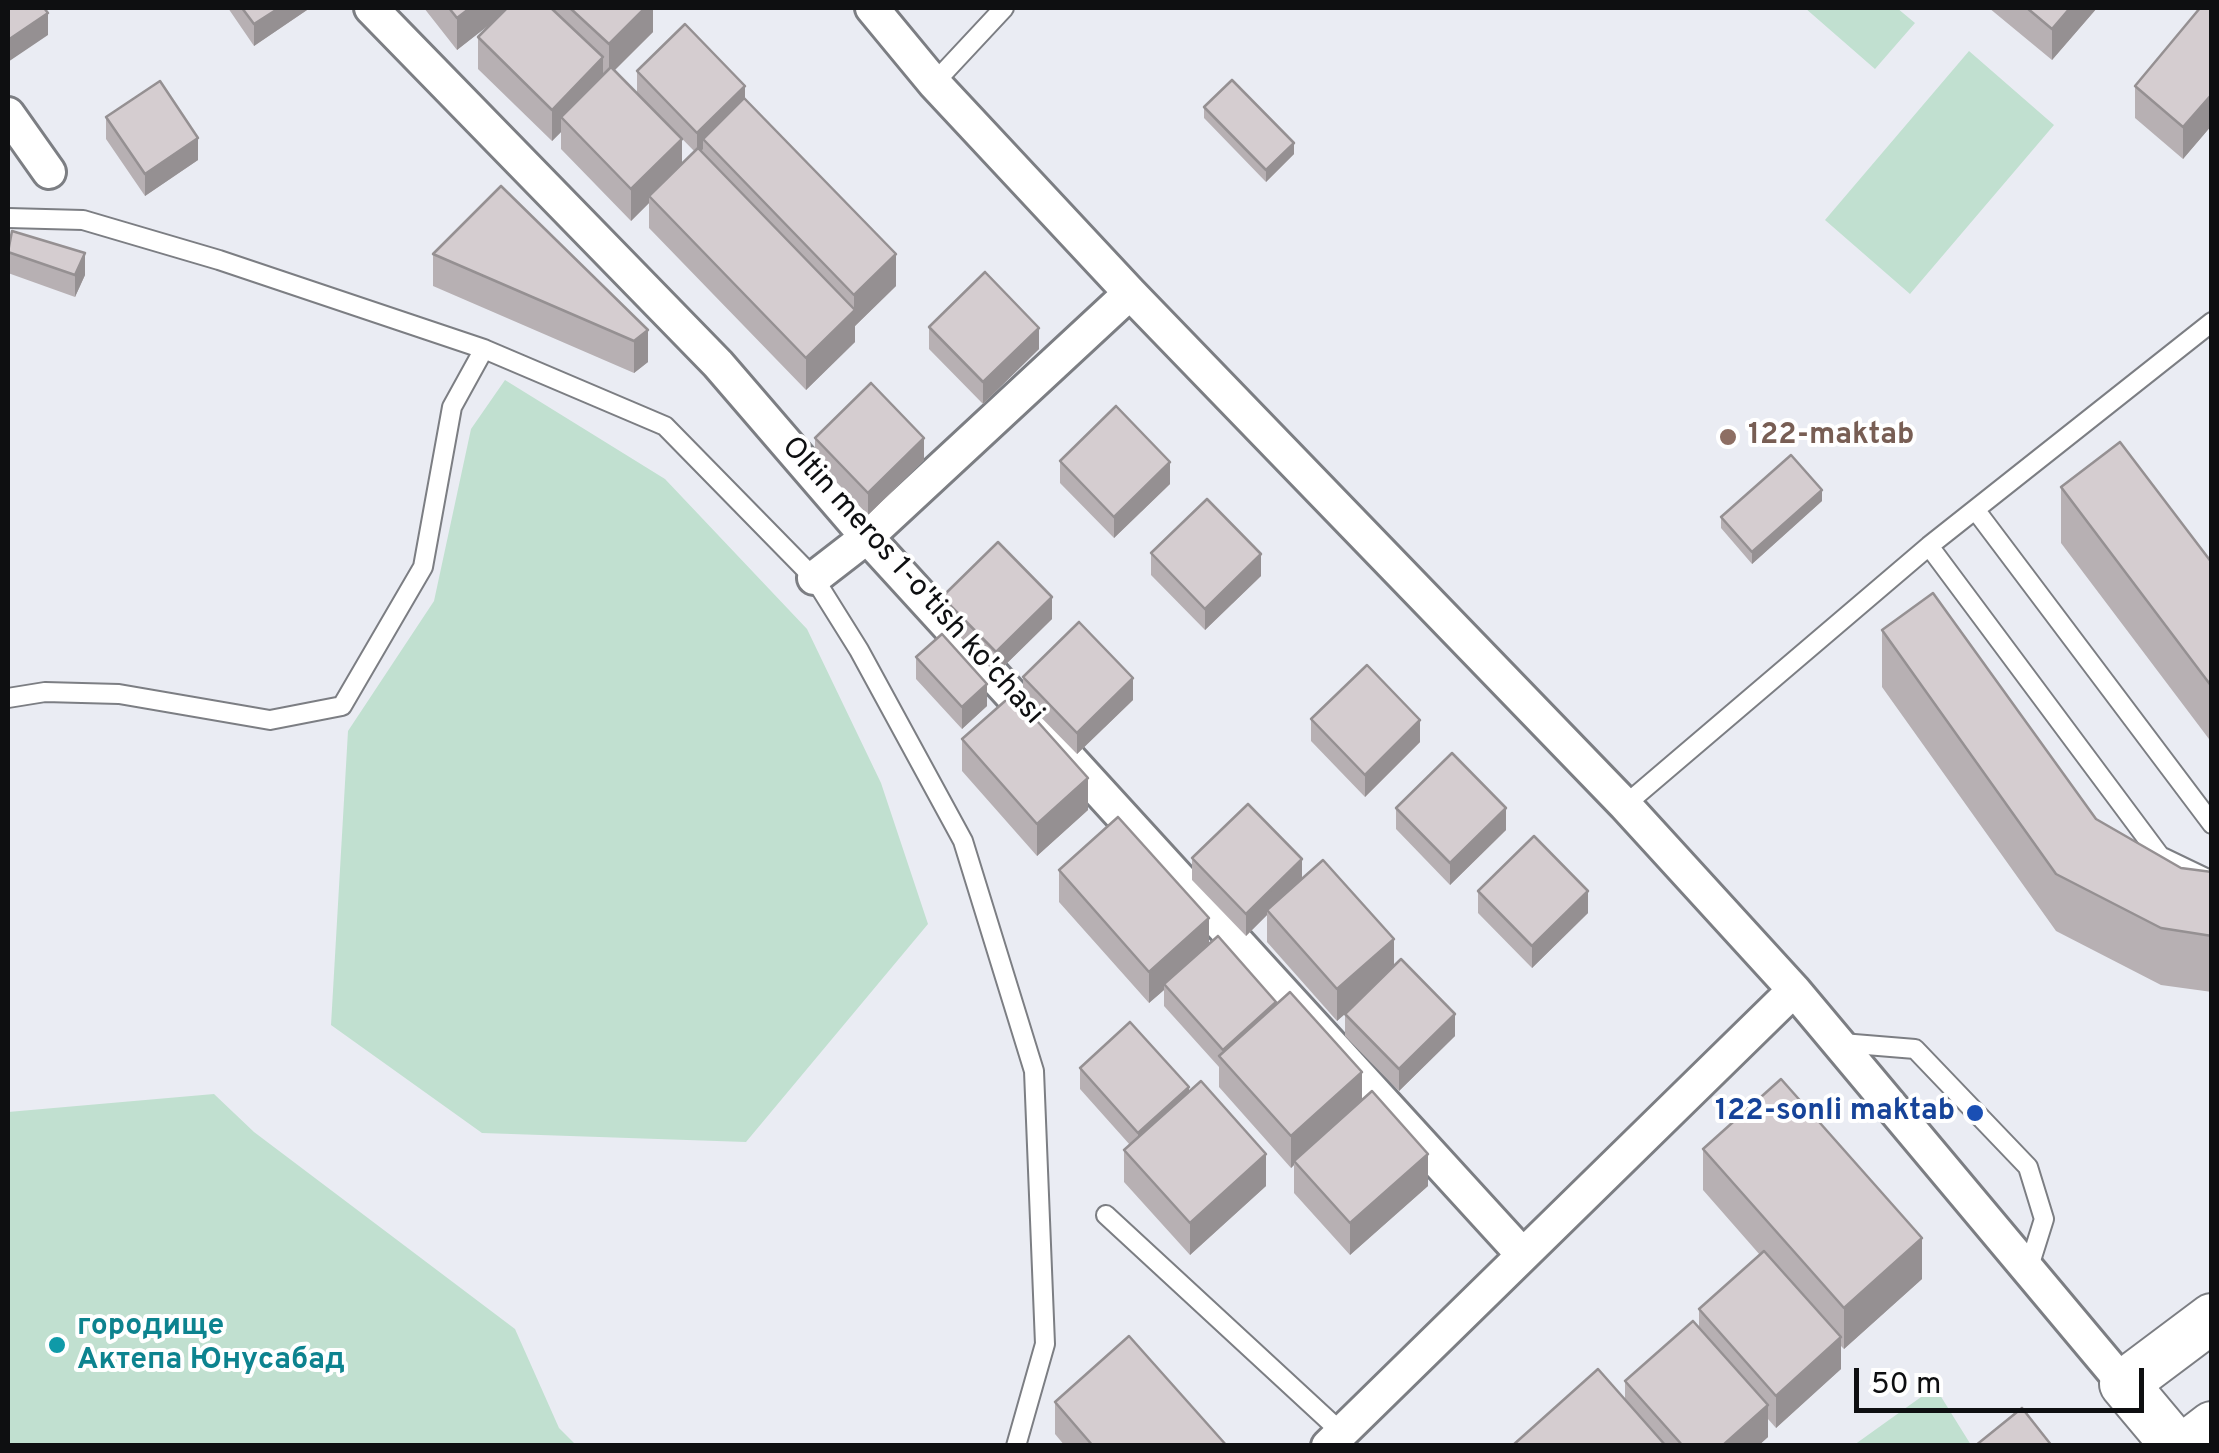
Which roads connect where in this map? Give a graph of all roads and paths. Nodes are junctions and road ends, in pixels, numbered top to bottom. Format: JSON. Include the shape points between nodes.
{"nodes":[{"id":1,"x":371,"y":8,"type":"edge"},
{"id":2,"x":872,"y":8,"type":"edge"},
{"id":3,"x":1004,"y":8,"type":"edge"},
{"id":4,"x":934,"y":83,"type":"junction"},
{"id":5,"x":8,"y":114,"type":"edge"},
{"id":6,"x":49,"y":172,"type":"dead end"},
{"id":7,"x":8,"y":218,"type":"edge"},
{"id":8,"x":1130,"y":293,"type":"junction"},
{"id":9,"x":2212,"y":322,"type":"edge"},
{"id":10,"x":484,"y":349,"type":"junction"},
{"id":11,"x":1977,"y":512,"type":"junction"},
{"id":12,"x":866,"y":537,"type":"junction"},
{"id":13,"x":1929,"y":546,"type":"junction"},
{"id":14,"x":814,"y":578,"type":"junction"},
{"id":15,"x":8,"y":698,"type":"edge"},
{"id":16,"x":1625,"y":804,"type":"junction"},
{"id":17,"x":2212,"y":824,"type":"edge"},
{"id":18,"x":2212,"y":881,"type":"edge"},
{"id":19,"x":1794,"y":990,"type":"junction"},
{"id":20,"x":1838,"y":1043,"type":"junction"},
{"id":21,"x":1106,"y":1215,"type":"dead end"},
{"id":22,"x":1522,"y":1254,"type":"junction"},
{"id":23,"x":2028,"y":1270,"type":"junction"},
{"id":24,"x":2212,"y":1318,"type":"edge"},
{"id":25,"x":2124,"y":1384,"type":"junction"},
{"id":26,"x":2212,"y":1426,"type":"edge"},
{"id":27,"x":1335,"y":1439,"type":"edge"},
{"id":28,"x":1016,"y":1446,"type":"edge"},
{"id":29,"x":2176,"y":1446,"type":"edge"},
{"id":30,"x":2186,"y":1446,"type":"edge"}],
"edges":[{"from":1,"to":12,"type":"street","name":"Oltin meros 1-o'tish ko'chasi","via":[[718,364]]},
{"from":2,"to":4,"type":"street"},
{"from":3,"to":4,"type":"lane"},
{"from":4,"to":8,"type":"street"},
{"from":5,"to":6,"type":"street"},
{"from":7,"to":10,"type":"lane","via":[[83,220]]},
{"from":8,"to":12,"type":"street"},
{"from":8,"to":16,"type":"street"},
{"from":9,"to":11,"type":"lane"},
{"from":10,"to":14,"type":"lane","via":[[665,426]]},
{"from":10,"to":15,"type":"lane","via":[[452,408],[424,567],[342,706],[270,720],[119,694]]},
{"from":11,"to":13,"type":"lane"},
{"from":11,"to":17,"type":"lane"},
{"from":12,"to":14,"type":"street"},
{"from":12,"to":22,"type":"street","name":"Oltin meros 1-o'tish ko'chasi"},
{"from":13,"to":16,"type":"lane"},
{"from":13,"to":18,"type":"lane","via":[[2160,856]]},
{"from":14,"to":28,"type":"lane","via":[[963,841],[1034,1071],[1045,1344]]},
{"from":16,"to":19,"type":"street"},
{"from":19,"to":20,"type":"street"},
{"from":19,"to":22,"type":"street"},
{"from":20,"to":23,"type":"street"},
{"from":20,"to":23,"type":"lane","via":[[1916,1049],[2028,1167],[2044,1218]]},
{"from":21,"to":27,"type":"lane"},
{"from":22,"to":27,"type":"street"},
{"from":23,"to":25,"type":"street"},
{"from":24,"to":25,"type":"street"},
{"from":25,"to":29,"type":"street"},
{"from":26,"to":30,"type":"street"}]}
